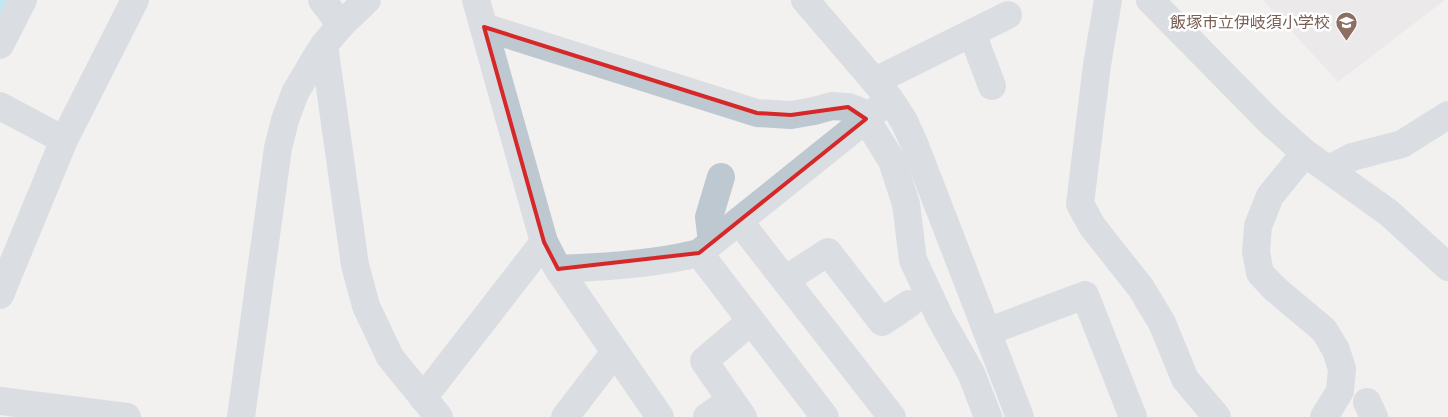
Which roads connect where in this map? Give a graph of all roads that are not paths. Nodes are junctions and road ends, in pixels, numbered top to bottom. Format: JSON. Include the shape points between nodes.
{"nodes":[{"id":1,"x":24,"y":0,"type":"edge"},
{"id":2,"x":135,"y":0,"type":"edge"},
{"id":3,"x":322,"y":0,"type":"edge"},
{"id":4,"x":367,"y":0,"type":"edge"},
{"id":5,"x":476,"y":0,"type":"edge"},
{"id":6,"x":805,"y":0,"type":"edge"},
{"id":7,"x":1108,"y":0,"type":"edge"},
{"id":8,"x":1150,"y":0,"type":"edge"},
{"id":9,"x":1008,"y":15,"type":"dead end"},
{"id":10,"x":484,"y":27,"type":"junction"},
{"id":11,"x":972,"y":33,"type":"junction"},
{"id":12,"x":332,"y":35,"type":"junction"},
{"id":13,"x":0,"y":45,"type":"edge"},
{"id":14,"x":992,"y":86,"type":"dead end"},
{"id":15,"x":882,"y":90,"type":"junction"},
{"id":16,"x":0,"y":106,"type":"edge"},
{"id":17,"x":1448,"y":115,"type":"edge"},
{"id":18,"x":866,"y":119,"type":"junction"},
{"id":19,"x":64,"y":140,"type":"junction"},
{"id":20,"x":1305,"y":153,"type":"junction"},
{"id":21,"x":1329,"y":169,"type":"junction"},
{"id":22,"x":721,"y":176,"type":"dead end"},
{"id":23,"x":739,"y":221,"type":"junction"},
{"id":24,"x":544,"y":242,"type":"junction"},
{"id":25,"x":705,"y":247,"type":"junction"},
{"id":26,"x":1448,"y":267,"type":"edge"},
{"id":27,"x":558,"y":269,"type":"junction"},
{"id":28,"x":785,"y":280,"type":"junction"},
{"id":29,"x":0,"y":295,"type":"edge"},
{"id":30,"x":909,"y":304,"type":"dead end"},
{"id":31,"x":751,"y":321,"type":"junction"},
{"id":32,"x":987,"y":332,"type":"junction"},
{"id":33,"x":615,"y":352,"type":"junction"},
{"id":34,"x":0,"y":401,"type":"edge"},
{"id":35,"x":431,"y":408,"type":"edge"},
{"id":36,"x":737,"y":409,"type":"edge"},
{"id":37,"x":127,"y":417,"type":"edge"},
{"id":38,"x":241,"y":417,"type":"edge"},
{"id":39,"x":565,"y":417,"type":"edge"},
{"id":40,"x":660,"y":417,"type":"edge"},
{"id":41,"x":707,"y":417,"type":"edge"},
{"id":42,"x":825,"y":417,"type":"edge"},
{"id":43,"x":892,"y":417,"type":"edge"},
{"id":44,"x":988,"y":417,"type":"edge"},
{"id":45,"x":1020,"y":417,"type":"edge"},
{"id":46,"x":1133,"y":417,"type":"edge"},
{"id":47,"x":1217,"y":417,"type":"edge"},
{"id":48,"x":1324,"y":417,"type":"edge"}],
"edges":[{"from":1,"to":13,"type":"street"},
{"from":2,"to":19,"type":"street"},
{"from":3,"to":12,"type":"street"},
{"from":4,"to":12,"type":"street"},
{"from":5,"to":10,"type":"street"},
{"from":6,"to":15,"type":"street"},
{"from":7,"to":47,"type":"street","via":[[1080,204],[1092,226],[1142,288],[1162,323],[1184,379]]},
{"from":8,"to":20,"type":"street","via":[[1262,115]]},
{"from":9,"to":11,"type":"street"},
{"from":10,"to":18,"type":"street","via":[[757,113],[791,115],[832,106],[859,111]]},
{"from":10,"to":24,"type":"street"},
{"from":11,"to":14,"type":"street"},
{"from":11,"to":15,"type":"street"},
{"from":12,"to":35,"type":"street","via":[[356,265],[366,306],[390,358]]},
{"from":12,"to":38,"type":"street","via":[[295,94],[278,148]]},
{"from":15,"to":18,"type":"street"},
{"from":15,"to":32,"type":"street","via":[[914,143]]},
{"from":16,"to":19,"type":"street"},
{"from":17,"to":21,"type":"street","via":[[1402,144],[1352,156]]},
{"from":18,"to":23,"type":"street"},
{"from":18,"to":44,"type":"street","via":[[892,160],[906,204],[913,260],[971,373]]},
{"from":19,"to":29,"type":"street"},
{"from":20,"to":21,"type":"street"},
{"from":20,"to":48,"type":"street","via":[[1270,196],[1258,226],[1256,252],[1260,273],[1324,330],[1336,350],[1342,369],[1340,391]]},
{"from":21,"to":26,"type":"street","via":[[1389,213]]},
{"from":22,"to":25,"type":"street","via":[[709,217]]},
{"from":23,"to":25,"type":"street"},
{"from":23,"to":28,"type":"street"},
{"from":24,"to":27,"type":"street"},
{"from":24,"to":35,"type":"street"},
{"from":25,"to":27,"type":"street","via":[[684,256]]},
{"from":25,"to":31,"type":"street"},
{"from":27,"to":33,"type":"street"},
{"from":28,"to":30,"type":"street","via":[[828,252],[882,322]]},
{"from":28,"to":43,"type":"street"},
{"from":31,"to":36,"type":"street","via":[[704,361]]},
{"from":31,"to":42,"type":"street"},
{"from":32,"to":45,"type":"street"},
{"from":32,"to":46,"type":"street","via":[[1085,295]]},
{"from":33,"to":39,"type":"street"},
{"from":33,"to":40,"type":"street"},
{"from":34,"to":37,"type":"street"},
{"from":36,"to":41,"type":"street"}]}
